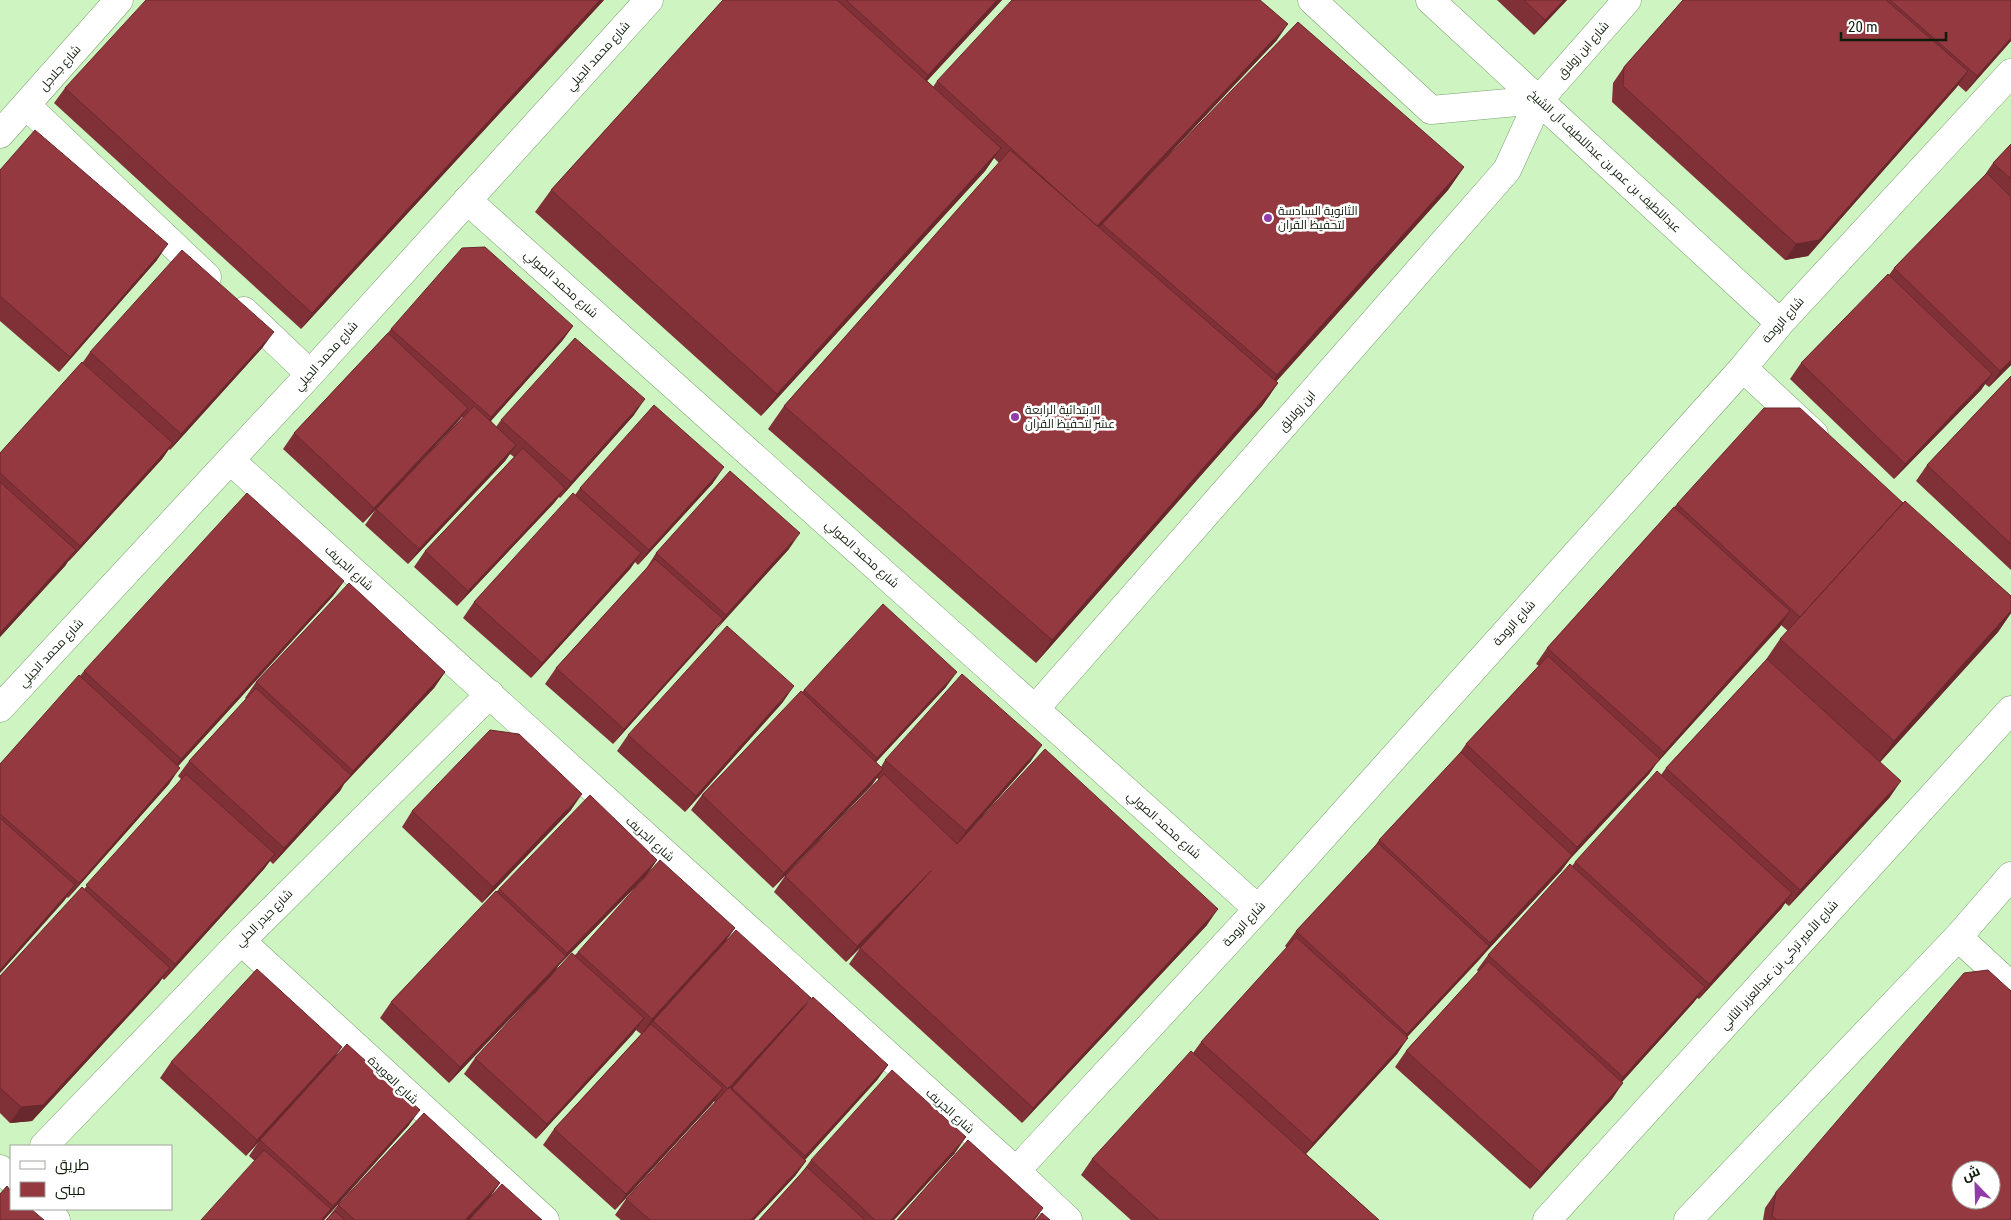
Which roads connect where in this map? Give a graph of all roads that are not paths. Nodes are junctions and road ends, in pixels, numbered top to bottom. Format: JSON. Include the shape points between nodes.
{"nodes":[{"id":1,"x":119,"y":0,"type":"edge"},
{"id":2,"x":649,"y":0,"type":"edge"},
{"id":3,"x":1312,"y":0,"type":"edge"},
{"id":4,"x":1430,"y":0,"type":"edge"},
{"id":5,"x":1627,"y":0,"type":"edge"},
{"id":6,"x":2011,"y":73,"type":"edge"},
{"id":7,"x":1539,"y":100,"type":"junction"},
{"id":8,"x":27,"y":106,"type":"junction"},
{"id":9,"x":0,"y":134,"type":"edge"},
{"id":10,"x":467,"y":200,"type":"junction"},
{"id":11,"x":1780,"y":323,"type":"junction"},
{"id":12,"x":1743,"y":368,"type":"junction"},
{"id":13,"x":310,"y":374,"type":"junction"},
{"id":14,"x":1830,"y":449,"type":"edge"},
{"id":15,"x":230,"y":460,"type":"junction"},
{"id":16,"x":490,"y":694,"type":"junction"},
{"id":17,"x":0,"y":708,"type":"edge"},
{"id":18,"x":1035,"y":709,"type":"junction"},
{"id":19,"x":2011,"y":710,"type":"edge"},
{"id":20,"x":2011,"y":876,"type":"edge"},
{"id":21,"x":1258,"y":909,"type":"junction"},
{"id":22,"x":1958,"y":936,"type":"junction"},
{"id":23,"x":241,"y":941,"type":"junction"},
{"id":24,"x":2011,"y":986,"type":"edge"},
{"id":25,"x":45,"y":1145,"type":"edge"},
{"id":26,"x":0,"y":1169,"type":"edge"},
{"id":27,"x":1016,"y":1171,"type":"junction"},
{"id":28,"x":10,"y":1178,"type":"edge"},
{"id":29,"x":45,"y":1210,"type":"edge"},
{"id":30,"x":56,"y":1220,"type":"edge"},
{"id":31,"x":545,"y":1220,"type":"edge"},
{"id":32,"x":1068,"y":1220,"type":"edge"},
{"id":33,"x":1547,"y":1220,"type":"edge"},
{"id":34,"x":1688,"y":1220,"type":"edge"}],
"edges":[{"from":1,"to":8,"type":"street","name":"شارع جلاجل"},
{"from":2,"to":10,"type":"street","name":"شارع محمد الجيلي"},
{"from":3,"to":7,"type":"street","via":[[1431,110]]},
{"from":4,"to":7,"type":"street","name":"عبداللطيف بن عمر بن عبداللطيف آل الشيخ"},
{"from":5,"to":7,"type":"street","name":"شارع ابن زولاق"},
{"from":6,"to":11,"type":"street","name":"شارع الروحة"},
{"from":7,"to":11,"type":"street","name":"عبداللطيف بن عمر بن عبداللطيف آل الشيخ"},
{"from":7,"to":18,"type":"street","name":"ابن زولالق","via":[[1508,170]]},
{"from":8,"to":9,"type":"street","name":"شارع جلاجل"},
{"from":8,"to":13,"type":"street"},
{"from":10,"to":13,"type":"street","name":"شارع محمد الجيلي"},
{"from":10,"to":18,"type":"street","name":"شارع محمد الصولي"},
{"from":11,"to":12,"type":"street","name":"شارع الروحة"},
{"from":12,"to":14,"type":"street"},
{"from":12,"to":21,"type":"street","name":"شارع الروحة"},
{"from":13,"to":15,"type":"street","name":"شارع محمد الجيلي"},
{"from":15,"to":16,"type":"street","name":"شارع الجريف"},
{"from":15,"to":17,"type":"street","name":"شارع محمد الجيلي"},
{"from":16,"to":23,"type":"street","name":"شارع حيدر الحلي"},
{"from":16,"to":27,"type":"street","name":"شارع الجريف"},
{"from":18,"to":21,"type":"street","name":"شارع محمد الصولي"},
{"from":19,"to":33,"type":"street","name":"شارع الأمير تركي بن عبدالعزيز الثاني"},
{"from":20,"to":22,"type":"street"},
{"from":21,"to":27,"type":"street","name":"شارع الروحة"},
{"from":22,"to":24,"type":"street"},
{"from":22,"to":34,"type":"street"},
{"from":23,"to":25,"type":"street","name":"شارع حيدر الحلي"},
{"from":23,"to":31,"type":"street","name":"شارع العويدة"},
{"from":26,"to":28,"type":"street"},
{"from":27,"to":32,"type":"street","name":"شارع الجريف"},
{"from":29,"to":30,"type":"street"}]}
